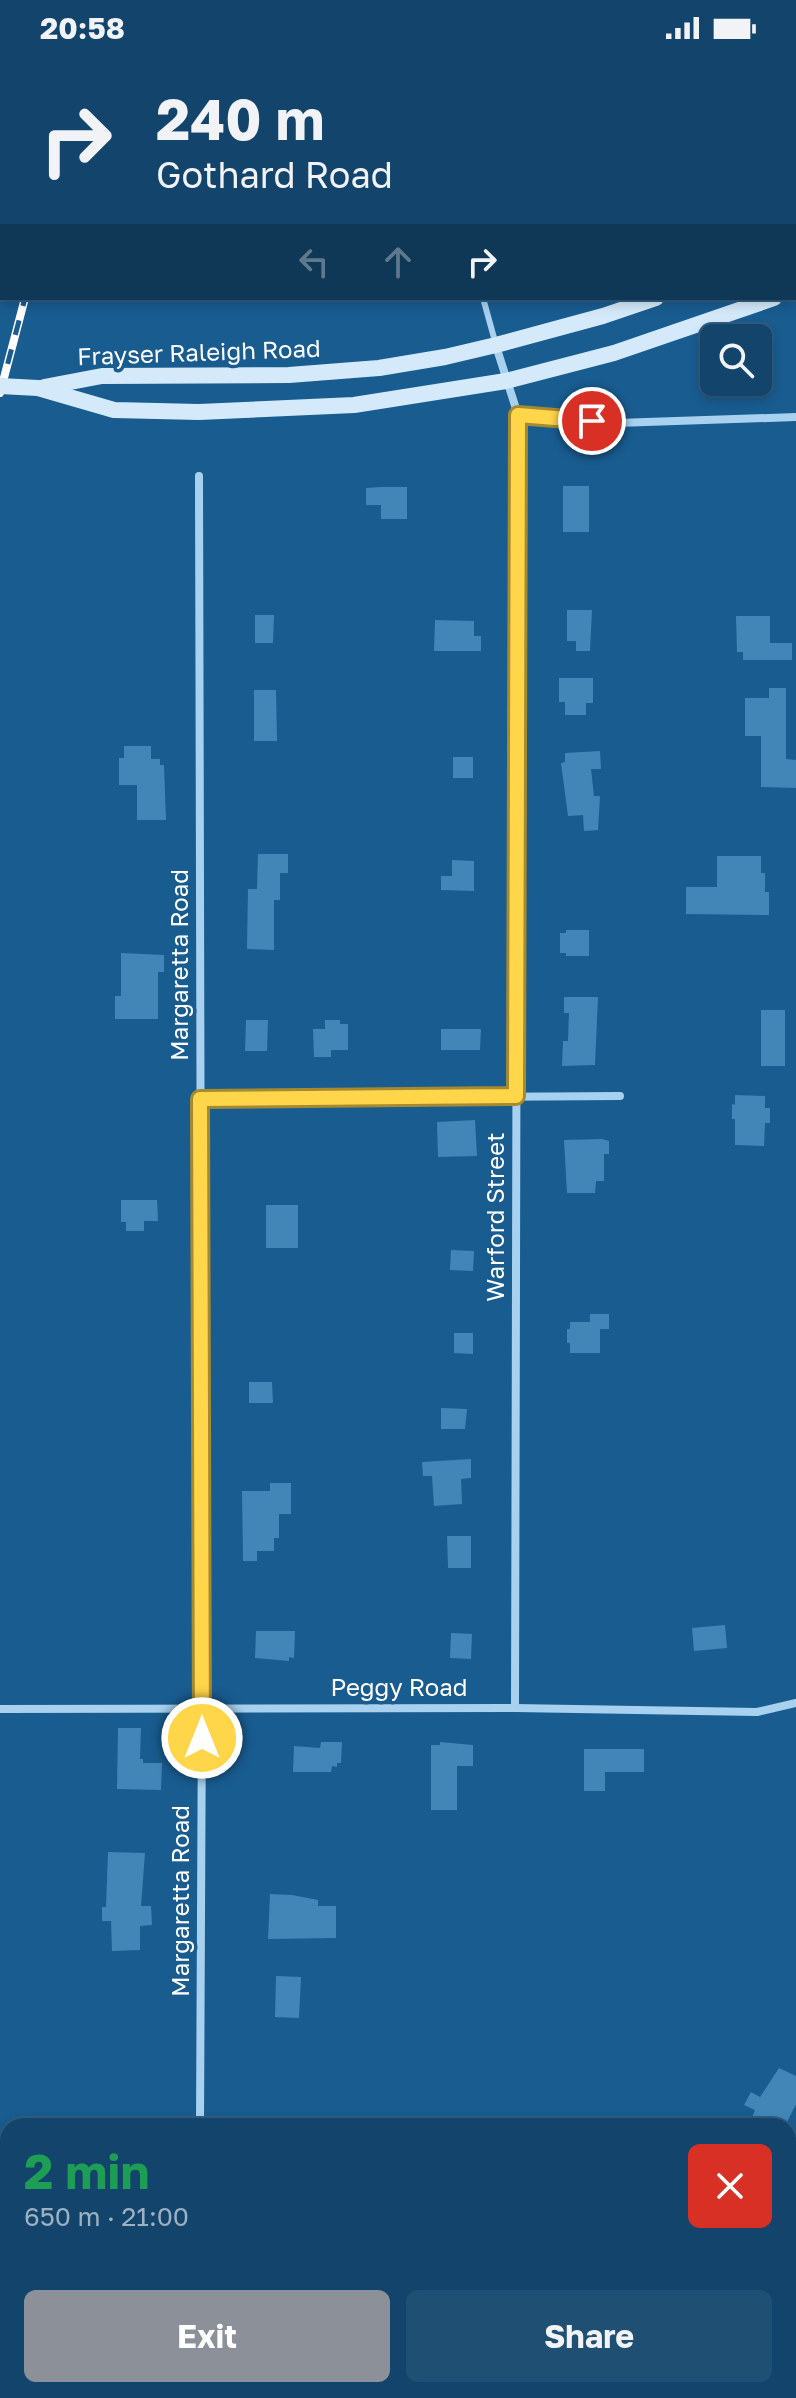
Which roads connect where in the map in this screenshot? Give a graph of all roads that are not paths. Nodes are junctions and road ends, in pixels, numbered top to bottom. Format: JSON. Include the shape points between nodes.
{"nodes":[{"id":1,"x":484,"y":300,"type":"edge"},
{"id":2,"x":650,"y":300,"type":"edge"},
{"id":3,"x":768,"y":300,"type":"edge"},
{"id":4,"x":496,"y":345,"type":"junction"},
{"id":5,"x":506,"y":381,"type":"junction"},
{"id":6,"x":0,"y":386,"type":"edge"},
{"id":7,"x":38,"y":388,"type":"junction"},
{"id":8,"x":518,"y":415,"type":"junction"},
{"id":9,"x":796,"y":417,"type":"edge"},
{"id":10,"x":199,"y":476,"type":"dead end"},
{"id":11,"x":516,"y":1096,"type":"junction"},
{"id":12,"x":620,"y":1096,"type":"dead end"},
{"id":13,"x":200,"y":1099,"type":"junction"},
{"id":14,"x":796,"y":1703,"type":"edge"},
{"id":15,"x":202,"y":1708,"type":"junction"},
{"id":16,"x":515,"y":1708,"type":"junction"},
{"id":17,"x":0,"y":1709,"type":"edge"},
{"id":18,"x":200,"y":2118,"type":"edge"}],
"edges":[{"from":1,"to":4,"type":"lane"},
{"from":2,"to":4,"type":"main road","name":"Frayser Raleigh Road"},
{"from":3,"to":5,"type":"main road","name":"Frayser Raleigh Road","via":[[614,353]]},
{"from":4,"to":5,"type":"street","name":"Warford Street"},
{"from":4,"to":7,"type":"main road","name":"Frayser Raleigh Road","via":[[379,368],[102,376]]},
{"from":5,"to":7,"type":"main road","name":"Frayser Raleigh Road","via":[[354,405],[199,412],[114,410]]},
{"from":5,"to":8,"type":"street","name":"Warford Street"},
{"from":6,"to":7,"type":"main road","bridge":true},
{"from":8,"to":9,"type":"street","via":[[617,423]]},
{"from":8,"to":11,"type":"street","name":"Warford Street"},
{"from":10,"to":13,"type":"street","name":"Margaretta Road"},
{"from":11,"to":12,"type":"street"},
{"from":11,"to":13,"type":"street"},
{"from":11,"to":16,"type":"street","name":"Warford Street"},
{"from":13,"to":15,"type":"street","name":"Margaretta Road"},
{"from":14,"to":16,"type":"street","name":"Peggy Road","via":[[757,1712]]},
{"from":15,"to":16,"type":"street","name":"Peggy Road"},
{"from":15,"to":17,"type":"street","name":"Peggy Road"},
{"from":15,"to":18,"type":"street","name":"Margaretta Road"}]}
